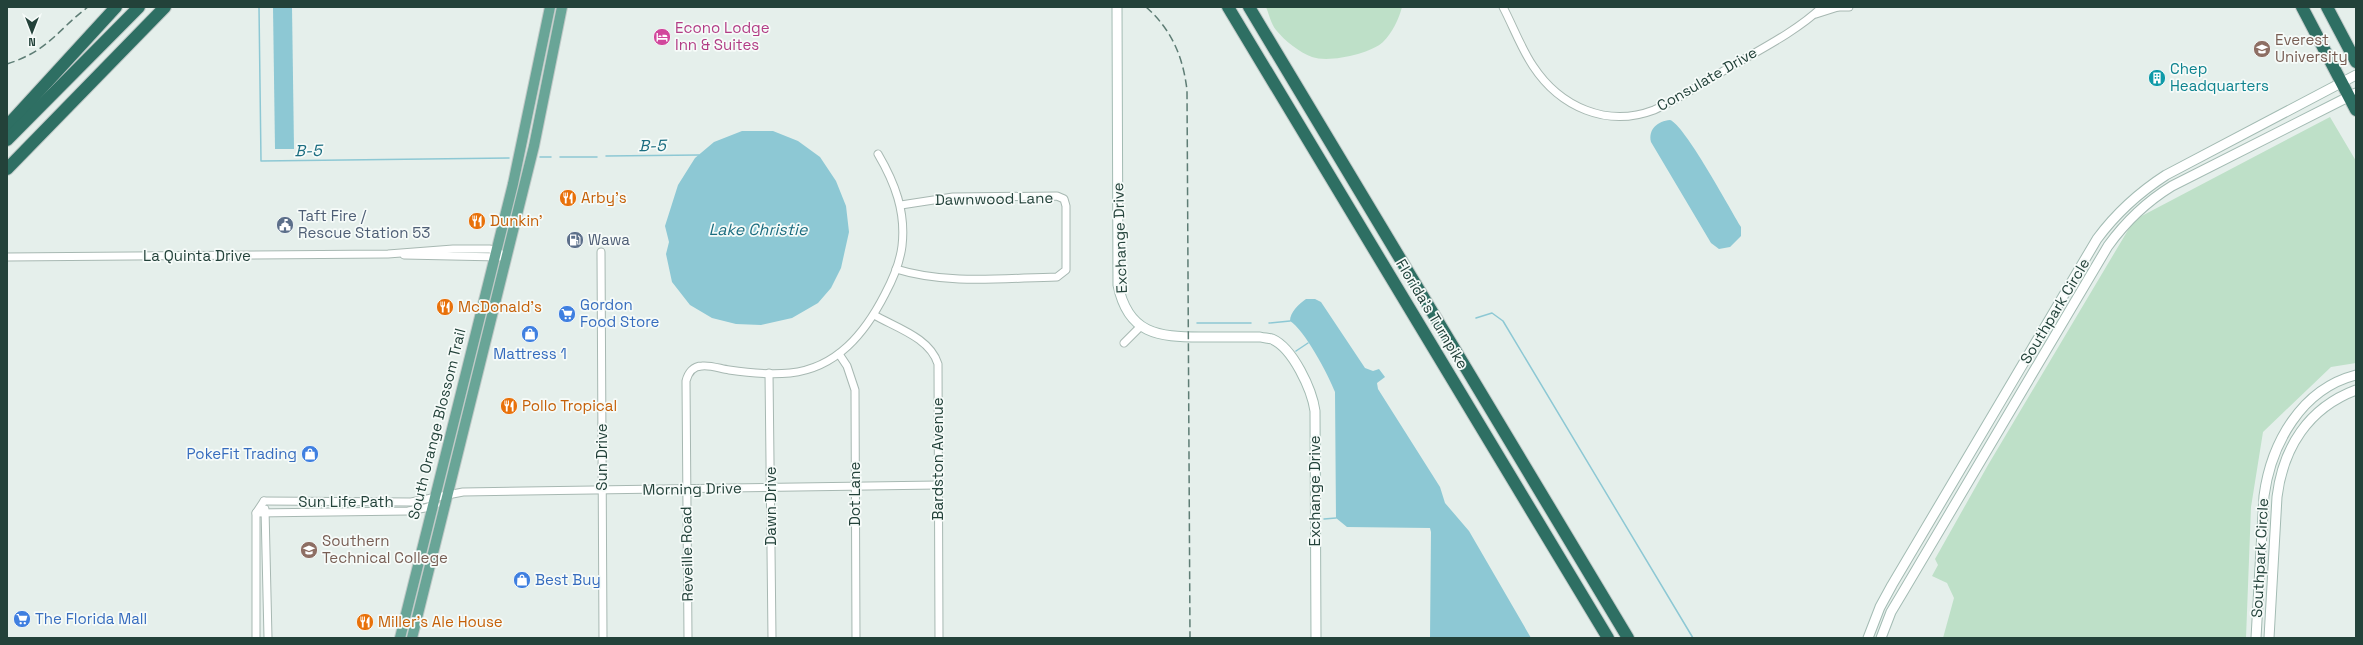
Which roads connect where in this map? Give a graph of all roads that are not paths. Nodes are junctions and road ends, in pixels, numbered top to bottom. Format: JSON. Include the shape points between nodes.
{"nodes":[{"id":1,"x":116,"y":7,"type":"edge"},
{"id":2,"x":139,"y":7,"type":"edge"},
{"id":3,"x":166,"y":7,"type":"edge"},
{"id":4,"x":550,"y":7,"type":"edge"},
{"id":5,"x":562,"y":7,"type":"edge"},
{"id":6,"x":1117,"y":7,"type":"edge"},
{"id":7,"x":1228,"y":7,"type":"edge"},
{"id":8,"x":1249,"y":7,"type":"edge"},
{"id":9,"x":1503,"y":7,"type":"edge"},
{"id":10,"x":1822,"y":7,"type":"edge"},
{"id":11,"x":1838,"y":7,"type":"edge"},
{"id":12,"x":1849,"y":7,"type":"edge"},
{"id":13,"x":2302,"y":7,"type":"edge"},
{"id":14,"x":2327,"y":7,"type":"edge"},
{"id":15,"x":1814,"y":15,"type":"junction"},
{"id":16,"x":546,"y":29,"type":"junction"},
{"id":17,"x":553,"y":55,"type":"junction"},
{"id":18,"x":2356,"y":62,"type":"edge"},
{"id":19,"x":2356,"y":75,"type":"edge"},
{"id":20,"x":2341,"y":82,"type":"junction"},
{"id":21,"x":2352,"y":94,"type":"edge"},
{"id":22,"x":2356,"y":110,"type":"edge"},
{"id":23,"x":7,"y":126,"type":"edge"},
{"id":24,"x":7,"y":140,"type":"edge"},
{"id":25,"x":878,"y":154,"type":"dead end"},
{"id":26,"x":7,"y":169,"type":"edge"},
{"id":27,"x":901,"y":205,"type":"junction"},
{"id":28,"x":453,"y":249,"type":"junction"},
{"id":29,"x":601,"y":252,"type":"dead end"},
{"id":30,"x":388,"y":254,"type":"junction"},
{"id":31,"x":496,"y":254,"type":"junction"},
{"id":32,"x":7,"y":257,"type":"edge"},
{"id":33,"x":453,"y":257,"type":"junction"},
{"id":34,"x":507,"y":257,"type":"junction"},
{"id":35,"x":896,"y":269,"type":"junction"},
{"id":36,"x":874,"y":315,"type":"junction"},
{"id":37,"x":1140,"y":327,"type":"junction"},
{"id":38,"x":1124,"y":343,"type":"dead end"},
{"id":39,"x":839,"y":354,"type":"junction"},
{"id":40,"x":769,"y":373,"type":"junction"},
{"id":41,"x":2356,"y":375,"type":"edge"},
{"id":42,"x":2356,"y":390,"type":"edge"},
{"id":43,"x":938,"y":485,"type":"junction"},
{"id":44,"x":855,"y":486,"type":"junction"},
{"id":45,"x":771,"y":488,"type":"junction"},
{"id":46,"x":686,"y":489,"type":"junction"},
{"id":47,"x":602,"y":490,"type":"junction"},
{"id":48,"x":446,"y":494,"type":"junction"},
{"id":49,"x":264,"y":501,"type":"junction"},
{"id":50,"x":347,"y":502,"type":"junction"},
{"id":51,"x":433,"y":502,"type":"junction"},
{"id":52,"x":346,"y":512,"type":"junction"},
{"id":53,"x":256,"y":513,"type":"junction"},
{"id":54,"x":266,"y":513,"type":"junction"},
{"id":55,"x":256,"y":638,"type":"edge"},
{"id":56,"x":268,"y":638,"type":"edge"},
{"id":57,"x":400,"y":638,"type":"edge"},
{"id":58,"x":412,"y":638,"type":"edge"},
{"id":59,"x":603,"y":638,"type":"edge"},
{"id":60,"x":688,"y":638,"type":"edge"},
{"id":61,"x":772,"y":638,"type":"edge"},
{"id":62,"x":856,"y":638,"type":"edge"},
{"id":63,"x":939,"y":638,"type":"edge"},
{"id":64,"x":1316,"y":638,"type":"edge"},
{"id":65,"x":1608,"y":638,"type":"edge"},
{"id":66,"x":1628,"y":638,"type":"edge"},
{"id":67,"x":1868,"y":638,"type":"edge"},
{"id":68,"x":1881,"y":638,"type":"edge"},
{"id":69,"x":2256,"y":638,"type":"edge"},
{"id":70,"x":2269,"y":638,"type":"edge"}],
"edges":[{"from":1,"to":23,"type":"highway"},
{"from":2,"to":24,"type":"highway"},
{"from":3,"to":26,"type":"highway"},
{"from":4,"to":16,"type":"main road","name":"South Orange Blossom Trail"},
{"from":5,"to":17,"type":"main road","name":"South Orange Blossom Trail"},
{"from":6,"to":37,"type":"street","name":"Exchange Drive","via":[[1118,285],[1121,300]]},
{"from":7,"to":65,"type":"highway","name":"Florida's Turnpike"},
{"from":8,"to":66,"type":"highway","name":"Florida's Turnpike"},
{"from":9,"to":15,"type":"street","name":"Consulate Drive","via":[[1533,66],[1557,95],[1574,106],[1595,114],[1613,116],[1638,115],[1672,101]]},
{"from":10,"to":15,"type":"street","name":"Consulate Drive"},
{"from":11,"to":12,"type":"street","name":"Consulate Drive"},
{"from":11,"to":15,"type":"street","name":"Consulate Drive"},
{"from":13,"to":20,"type":"highway"},
{"from":14,"to":18,"type":"highway"},
{"from":16,"to":17,"type":"main road","via":[[551,33]]},
{"from":16,"to":31,"type":"main road","name":"South Orange Blossom Trail"},
{"from":17,"to":34,"type":"main road","name":"South Orange Blossom Trail"},
{"from":19,"to":20,"type":"street","name":"Southpark Circle"},
{"from":20,"to":21,"type":"highway"},
{"from":20,"to":67,"type":"street","name":"Southpark Circle","via":[[2166,175],[2140,192],[2110,222],[1892,585]]},
{"from":21,"to":22,"type":"highway"},
{"from":21,"to":68,"type":"street","name":"Southpark Circle","via":[[2172,186],[2152,198],[2120,230],[1891,612]]},
{"from":25,"to":27,"type":"street","via":[[889,173]]},
{"from":27,"to":35,"type":"street","via":[[904,234],[902,252]]},
{"from":27,"to":35,"type":"street","name":"Dawnwood Lane","via":[[953,197],[1057,196],[1064,199],[1066,206],[1066,270],[1057,277],[941,278]]},
{"from":28,"to":30,"type":"street","name":"La Quinta Drive"},
{"from":28,"to":31,"type":"street","name":"La Quinta Drive"},
{"from":28,"to":33,"type":"street"},
{"from":29,"to":47,"type":"street","name":"Sun Drive"},
{"from":30,"to":32,"type":"street","name":"La Quinta Drive"},
{"from":30,"to":33,"type":"street","name":"La Quinta Drive"},
{"from":31,"to":33,"type":"street","name":"La Quinta Drive"},
{"from":31,"to":34,"type":"street","name":"La Quinta Drive"},
{"from":31,"to":51,"type":"main road","name":"South Orange Blossom Trail"},
{"from":34,"to":48,"type":"main road","name":"South Orange Blossom Trail"},
{"from":35,"to":36,"type":"street"},
{"from":36,"to":39,"type":"street","via":[[853,343]]},
{"from":36,"to":43,"type":"street","name":"Bardston Avenue","via":[[925,343],[934,353],[938,364]]},
{"from":37,"to":38,"type":"street"},
{"from":37,"to":64,"type":"street","name":"Exchange Drive","via":[[1155,334],[1171,337],[1260,337],[1272,340],[1289,354],[1308,386],[1313,396],[1315,411]]},
{"from":39,"to":40,"type":"street","via":[[809,368],[790,373]]},
{"from":39,"to":44,"type":"street","name":"Dot Lane","via":[[853,379],[855,390]]},
{"from":40,"to":45,"type":"street","name":"Dawn Drive"},
{"from":40,"to":46,"type":"street","name":"Reveille Road","via":[[745,373],[702,366],[694,368],[688,374]]},
{"from":41,"to":69,"type":"street","name":"Southpark Circle","via":[[2329,387],[2306,404],[2288,425],[2275,448],[2267,472],[2264,496]]},
{"from":42,"to":70,"type":"street","name":"Southpark Circle","via":[[2336,399],[2315,414],[2298,433],[2287,453],[2277,497]]},
{"from":43,"to":44,"type":"street","name":"Morning Drive"},
{"from":43,"to":63,"type":"street","name":"Bardston Avenue"},
{"from":44,"to":45,"type":"street","name":"Morning Drive"},
{"from":44,"to":62,"type":"street","name":"Dot Lane"},
{"from":45,"to":46,"type":"street","name":"Morning Drive"},
{"from":45,"to":61,"type":"street","name":"Dawn Drive"},
{"from":46,"to":47,"type":"street","name":"Morning Drive"},
{"from":46,"to":60,"type":"street","name":"Reveille Road"},
{"from":47,"to":48,"type":"street","name":"Morning Drive"},
{"from":47,"to":59,"type":"street","name":"Sun Drive"},
{"from":48,"to":51,"type":"street","name":"Sun Life Path"},
{"from":48,"to":58,"type":"main road","name":"South Orange Blossom Trail"},
{"from":49,"to":50,"type":"street","name":"Sun Life Path"},
{"from":49,"to":53,"type":"street"},
{"from":49,"to":54,"type":"street"},
{"from":50,"to":51,"type":"street","name":"Sun Life Path"},
{"from":50,"to":52,"type":"street"},
{"from":51,"to":52,"type":"street","name":"Sun Life Path","via":[[408,511]]},
{"from":51,"to":57,"type":"main road","name":"South Orange Blossom Trail"},
{"from":52,"to":54,"type":"street","name":"Sun Life Path"},
{"from":53,"to":54,"type":"street","name":"Sun Life Path"},
{"from":53,"to":55,"type":"street"},
{"from":54,"to":56,"type":"street"}]}
